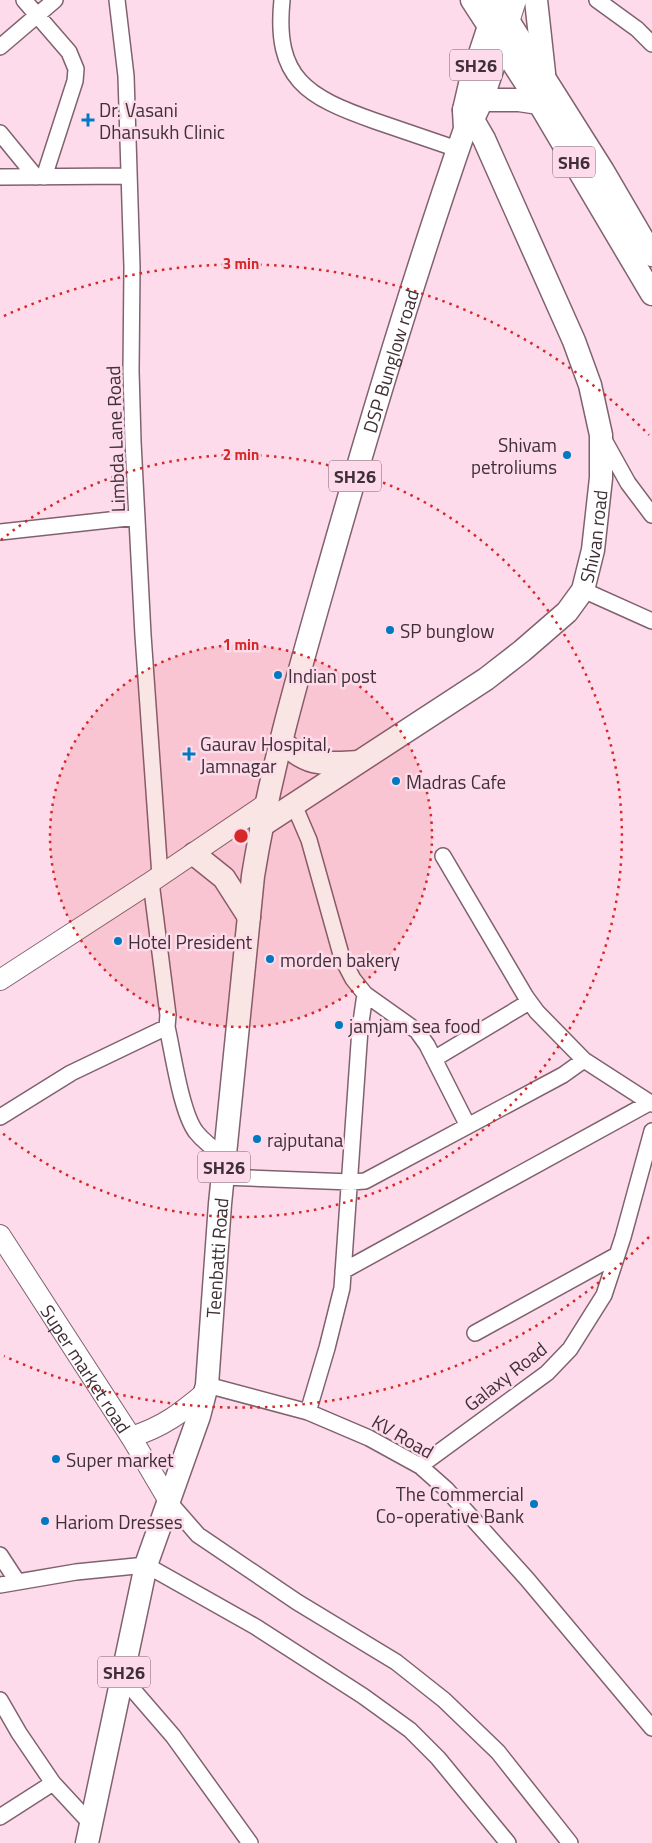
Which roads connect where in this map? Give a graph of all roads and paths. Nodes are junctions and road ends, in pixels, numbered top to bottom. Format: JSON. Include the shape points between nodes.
{"nodes":[{"id":1,"x":24,"y":0,"type":"edge"},
{"id":2,"x":55,"y":0,"type":"edge"},
{"id":3,"x":118,"y":0,"type":"edge"},
{"id":4,"x":282,"y":0,"type":"edge"},
{"id":5,"x":472,"y":0,"type":"edge"},
{"id":6,"x":501,"y":0,"type":"edge"},
{"id":7,"x":536,"y":0,"type":"edge"},
{"id":8,"x":597,"y":0,"type":"edge"},
{"id":9,"x":37,"y":16,"type":"junction"},
{"id":10,"x":498,"y":30,"type":"junction"},
{"id":11,"x":652,"y":44,"type":"edge"},
{"id":12,"x":0,"y":47,"type":"edge"},
{"id":13,"x":545,"y":78,"type":"junction"},
{"id":14,"x":539,"y":103,"type":"junction"},
{"id":15,"x":468,"y":122,"type":"junction"},
{"id":16,"x":0,"y":133,"type":"edge"},
{"id":17,"x":129,"y":176,"type":"junction"},
{"id":18,"x":0,"y":177,"type":"edge"},
{"id":19,"x":40,"y":177,"type":"junction"},
{"id":20,"x":652,"y":255,"type":"edge"},
{"id":21,"x":652,"y":294,"type":"edge"},
{"id":22,"x":601,"y":435,"type":"junction"},
{"id":23,"x":652,"y":515,"type":"edge"},
{"id":24,"x":137,"y":517,"type":"junction"},
{"id":25,"x":0,"y":532,"type":"edge"},
{"id":26,"x":583,"y":590,"type":"junction"},
{"id":27,"x":652,"y":621,"type":"edge"},
{"id":28,"x":281,"y":741,"type":"junction"},
{"id":29,"x":362,"y":762,"type":"junction"},
{"id":30,"x":266,"y":804,"type":"junction"},
{"id":31,"x":294,"y":806,"type":"junction"},
{"id":32,"x":261,"y":826,"type":"junction"},
{"id":33,"x":194,"y":854,"type":"junction"},
{"id":34,"x":443,"y":856,"type":"dead end"},
{"id":35,"x":155,"y":879,"type":"junction"},
{"id":36,"x":249,"y":917,"type":"junction"},
{"id":37,"x":9,"y":965,"type":"edge"},
{"id":38,"x":0,"y":980,"type":"edge"},
{"id":39,"x":365,"y":994,"type":"junction"},
{"id":40,"x":529,"y":1002,"type":"junction"},
{"id":41,"x":167,"y":1027,"type":"junction"},
{"id":42,"x":434,"y":1059,"type":"junction"},
{"id":43,"x":584,"y":1060,"type":"junction"},
{"id":44,"x":651,"y":1103,"type":"edge"},
{"id":45,"x":0,"y":1117,"type":"edge"},
{"id":46,"x":468,"y":1126,"type":"junction"},
{"id":47,"x":652,"y":1131,"type":"edge"},
{"id":48,"x":224,"y":1167,"type":"junction"},
{"id":49,"x":351,"y":1182,"type":"junction"},
{"id":50,"x":0,"y":1235,"type":"edge"},
{"id":51,"x":617,"y":1255,"type":"junction"},
{"id":52,"x":343,"y":1271,"type":"junction"},
{"id":53,"x":475,"y":1333,"type":"dead end"},
{"id":54,"x":206,"y":1388,"type":"junction"},
{"id":55,"x":308,"y":1412,"type":"junction"},
{"id":56,"x":131,"y":1437,"type":"junction"},
{"id":57,"x":420,"y":1466,"type":"junction"},
{"id":58,"x":170,"y":1503,"type":"junction"},
{"id":59,"x":0,"y":1555,"type":"edge"},
{"id":60,"x":146,"y":1565,"type":"junction"},
{"id":61,"x":17,"y":1581,"type":"junction"},
{"id":62,"x":0,"y":1585,"type":"edge"},
{"id":63,"x":122,"y":1677,"type":"junction"},
{"id":64,"x":0,"y":1700,"type":"edge"},
{"id":65,"x":652,"y":1728,"type":"edge"},
{"id":66,"x":53,"y":1783,"type":"junction"},
{"id":67,"x":0,"y":1817,"type":"edge"},
{"id":68,"x":89,"y":1833,"type":"edge"},
{"id":69,"x":250,"y":1843,"type":"edge"},
{"id":70,"x":508,"y":1843,"type":"edge"},
{"id":71,"x":570,"y":1843,"type":"edge"}],
"edges":[{"from":1,"to":9,"type":"street"},
{"from":2,"to":9,"type":"street"},
{"from":3,"to":17,"type":"street","name":"Limbda Lane Road","via":[[126,76]]},
{"from":4,"to":15,"type":"street","via":[[280,25],[289,66],[315,96],[341,109]]},
{"from":5,"to":10,"type":"main road","number":"SH6"},
{"from":6,"to":10,"type":"main road","name":"DSP Bunglow road","number":"SH26"},
{"from":7,"to":13,"type":"main road"},
{"from":8,"to":11,"type":"street"},
{"from":9,"to":12,"type":"street"},
{"from":9,"to":19,"type":"street","via":[[69,52],[76,69],[75,81]]},
{"from":10,"to":13,"type":"main road","number":"SH6"},
{"from":10,"to":14,"type":"main road","number":"SH6"},
{"from":10,"to":15,"type":"main road","name":"DSP Bunglow road","number":"SH26"},
{"from":13,"to":20,"type":"main road","number":"SH6"},
{"from":14,"to":15,"type":"main road","via":[[519,100]]},
{"from":14,"to":21,"type":"main road","number":"SH6"},
{"from":15,"to":22,"type":"main road","name":"Shivan road","via":[[484,139],[574,341],[590,385]]},
{"from":15,"to":28,"type":"main road","name":"DSP Bunglow road","number":"SH26","via":[[371,422]]},
{"from":16,"to":19,"type":"street"},
{"from":17,"to":19,"type":"street"},
{"from":17,"to":24,"type":"street","name":"Limbda Lane Road","via":[[131,372]]},
{"from":18,"to":19,"type":"street"},
{"from":22,"to":23,"type":"street","via":[[628,483]]},
{"from":22,"to":26,"type":"main road","name":"Shivan road","via":[[601,478],[593,550]]},
{"from":24,"to":25,"type":"street"},
{"from":24,"to":35,"type":"street","name":"Limbda Lane Road"},
{"from":26,"to":27,"type":"street"},
{"from":26,"to":29,"type":"main road","name":"Shivan road","via":[[567,612],[522,651]]},
{"from":28,"to":29,"type":"main road","via":[[308,761],[328,764]]},
{"from":28,"to":30,"type":"main road","name":"DSP Bunglow road","number":"SH26"},
{"from":29,"to":31,"type":"main road","name":"Shivan road"},
{"from":30,"to":32,"type":"main road","name":"DSP Bunglow road","number":"SH26"},
{"from":30,"to":33,"type":"main road"},
{"from":31,"to":32,"type":"main road","name":"Shivan road"},
{"from":31,"to":39,"type":"street","via":[[309,840],[342,958]]},
{"from":32,"to":36,"type":"main road","name":"Teenbatti Road","number":"SH26"},
{"from":33,"to":35,"type":"main road"},
{"from":33,"to":36,"type":"main road","via":[[224,878]]},
{"from":34,"to":40,"type":"street"},
{"from":35,"to":37,"type":"main road"},
{"from":35,"to":41,"type":"street","name":"Limbda Lane Road"},
{"from":36,"to":48,"type":"main road","name":"Teenbatti Road","number":"SH26"},
{"from":37,"to":38,"type":"main road"},
{"from":39,"to":42,"type":"street","via":[[417,1031]]},
{"from":39,"to":49,"type":"street"},
{"from":40,"to":42,"type":"street"},
{"from":40,"to":43,"type":"street"},
{"from":41,"to":45,"type":"street","via":[[71,1073]]},
{"from":41,"to":48,"type":"street","name":"Limbda Lane Road","via":[[184,1105],[195,1131]]},
{"from":42,"to":46,"type":"street"},
{"from":43,"to":44,"type":"street"},
{"from":43,"to":46,"type":"street","via":[[563,1075]]},
{"from":44,"to":52,"type":"street"},
{"from":46,"to":49,"type":"street","via":[[378,1176]]},
{"from":47,"to":51,"type":"street","name":"Galaxy Road"},
{"from":48,"to":49,"type":"street"},
{"from":48,"to":54,"type":"main road","name":"Teenbatti Road","number":"SH26"},
{"from":49,"to":52,"type":"street"},
{"from":50,"to":56,"type":"main road","name":"Super market road"},
{"from":51,"to":53,"type":"street"},
{"from":51,"to":57,"type":"street","name":"Galaxy Road","via":[[604,1295],[570,1349],[547,1373]]},
{"from":52,"to":55,"type":"street","via":[[342,1288]]},
{"from":54,"to":55,"type":"street","name":"KV Road"},
{"from":54,"to":56,"type":"main road","via":[[171,1420]]},
{"from":54,"to":58,"type":"main road","name":"Teenbatti Road","number":"SH26"},
{"from":55,"to":57,"type":"street","name":"KV Road","via":[[368,1438]]},
{"from":56,"to":58,"type":"main road","name":"Super market road"},
{"from":57,"to":65,"type":"street","name":"KV Road","via":[[446,1489],[527,1579]]},
{"from":58,"to":60,"type":"main road","number":"SH26"},
{"from":58,"to":71,"type":"street","via":[[198,1535],[297,1602],[396,1662],[444,1700],[498,1752]]},
{"from":59,"to":61,"type":"street"},
{"from":60,"to":61,"type":"street"},
{"from":60,"to":63,"type":"main road","number":"SH26"},
{"from":60,"to":70,"type":"street","via":[[256,1627],[410,1730],[438,1758]]},
{"from":61,"to":62,"type":"street"},
{"from":63,"to":68,"type":"main road","number":"SH26"},
{"from":63,"to":69,"type":"street","via":[[173,1736]]},
{"from":64,"to":66,"type":"street"},
{"from":66,"to":67,"type":"street"},
{"from":66,"to":68,"type":"street"}]}
